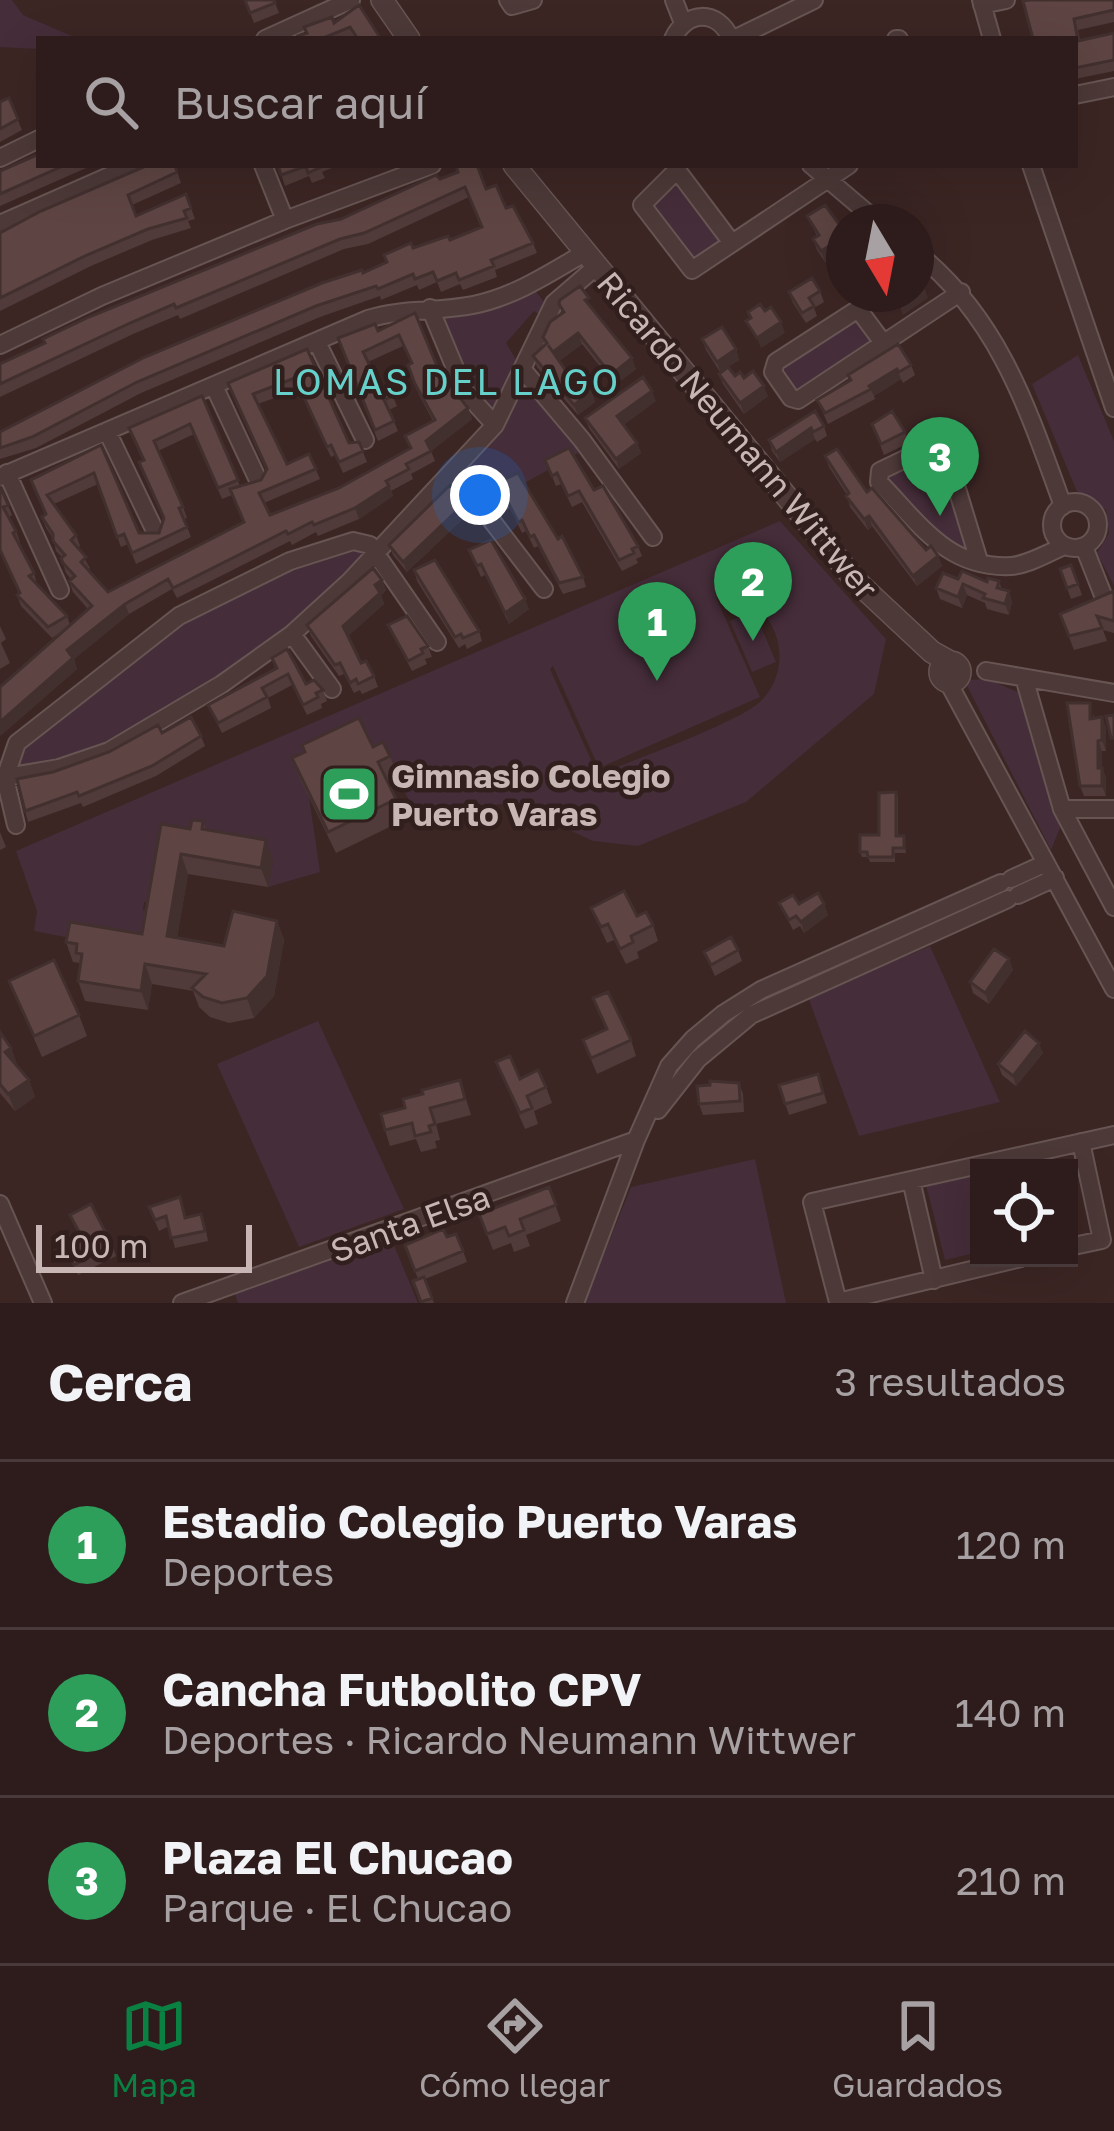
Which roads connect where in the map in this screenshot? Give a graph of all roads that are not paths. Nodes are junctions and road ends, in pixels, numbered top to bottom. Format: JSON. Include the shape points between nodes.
{"nodes":[{"id":1,"x":351,"y":0,"type":"edge"},
{"id":2,"x":382,"y":0,"type":"edge"},
{"id":3,"x":508,"y":0,"type":"edge"},
{"id":4,"x":533,"y":0,"type":"edge"},
{"id":5,"x":674,"y":0,"type":"edge"},
{"id":6,"x":814,"y":0,"type":"edge"},
{"id":7,"x":1006,"y":0,"type":"edge"},
{"id":8,"x":982,"y":3,"type":"edge"},
{"id":9,"x":683,"y":22,"type":"junction"},
{"id":10,"x":272,"y":36,"type":"edge"},
{"id":11,"x":407,"y":36,"type":"edge"},
{"id":12,"x":675,"y":36,"type":"edge"},
{"id":13,"x":731,"y":36,"type":"edge"},
{"id":14,"x":739,"y":36,"type":"edge"},
{"id":15,"x":991,"y":36,"type":"edge"},
{"id":16,"x":1114,"y":87,"type":"edge"},
{"id":17,"x":1078,"y":94,"type":"edge"},
{"id":18,"x":36,"y":140,"type":"edge"},
{"id":19,"x":0,"y":158,"type":"edge"},
{"id":20,"x":127,"y":168,"type":"edge"},
{"id":21,"x":264,"y":168,"type":"edge"},
{"id":22,"x":516,"y":168,"type":"edge"},
{"id":23,"x":814,"y":168,"type":"edge"},
{"id":24,"x":845,"y":168,"type":"edge"},
{"id":25,"x":1031,"y":168,"type":"edge"},
{"id":26,"x":400,"y":171,"type":"edge"},
{"id":27,"x":827,"y":182,"type":"junction"},
{"id":28,"x":855,"y":204,"type":"edge"},
{"id":29,"x":285,"y":220,"type":"junction"},
{"id":30,"x":0,"y":224,"type":"edge"},
{"id":31,"x":732,"y":243,"type":"junction"},
{"id":32,"x":591,"y":259,"type":"junction"},
{"id":33,"x":934,"y":268,"type":"edge"},
{"id":34,"x":536,"y":280,"type":"junction"},
{"id":35,"x":961,"y":292,"type":"junction"},
{"id":36,"x":554,"y":303,"type":"junction"},
{"id":37,"x":430,"y":308,"type":"junction"},
{"id":38,"x":317,"y":342,"type":"junction"},
{"id":39,"x":884,"y":344,"type":"junction"},
{"id":40,"x":0,"y":345,"type":"edge"},
{"id":41,"x":523,"y":370,"type":"junction"},
{"id":42,"x":1108,"y":373,"type":"edge"},
{"id":43,"x":214,"y":386,"type":"junction"},
{"id":44,"x":1114,"y":408,"type":"edge"},
{"id":45,"x":495,"y":425,"type":"junction"},
{"id":46,"x":107,"y":431,"type":"junction"},
{"id":47,"x":364,"y":440,"type":"edge"},
{"id":48,"x":453,"y":470,"type":"junction"},
{"id":49,"x":4,"y":475,"type":"edge"},
{"id":50,"x":258,"y":480,"type":"edge"},
{"id":51,"x":1063,"y":506,"type":"junction"},
{"id":52,"x":156,"y":533,"type":"edge"},
{"id":53,"x":652,"y":537,"type":"dead end"},
{"id":54,"x":1074,"y":546,"type":"junction"},
{"id":55,"x":374,"y":553,"type":"junction"},
{"id":56,"x":979,"y":561,"type":"junction"},
{"id":57,"x":544,"y":589,"type":"dead end"},
{"id":58,"x":60,"y":590,"type":"dead end"},
{"id":59,"x":1103,"y":595,"type":"edge"},
{"id":60,"x":292,"y":634,"type":"junction"},
{"id":61,"x":437,"y":642,"type":"dead end"},
{"id":62,"x":986,"y":671,"type":"joint"},
{"id":63,"x":952,"y":672,"type":"junction"},
{"id":64,"x":1025,"y":681,"type":"junction"},
{"id":65,"x":332,"y":688,"type":"dead end"},
{"id":66,"x":1114,"y":693,"type":"edge"},
{"id":67,"x":2,"y":778,"type":"edge"},
{"id":68,"x":1062,"y":809,"type":"junction"},
{"id":69,"x":1114,"y":809,"type":"edge"},
{"id":70,"x":16,"y":825,"type":"dead end"},
{"id":71,"x":1050,"y":871,"type":"junction"},
{"id":72,"x":1105,"y":873,"type":"edge"},
{"id":73,"x":1114,"y":908,"type":"edge"},
{"id":74,"x":1114,"y":989,"type":"edge"},
{"id":75,"x":1114,"y":1135,"type":"edge"},
{"id":76,"x":636,"y":1140,"type":"junction"},
{"id":77,"x":1081,"y":1142,"type":"junction"},
{"id":78,"x":1012,"y":1159,"type":"edge"},
{"id":79,"x":970,"y":1168,"type":"edge"},
{"id":80,"x":910,"y":1180,"type":"junction"},
{"id":81,"x":0,"y":1204,"type":"edge"},
{"id":82,"x":1078,"y":1245,"type":"edge"},
{"id":83,"x":983,"y":1267,"type":"edge"},
{"id":84,"x":934,"y":1280,"type":"junction"},
{"id":85,"x":838,"y":1302,"type":"edge"},
{"id":86,"x":43,"y":1303,"type":"edge"},
{"id":87,"x":182,"y":1303,"type":"edge"},
{"id":88,"x":575,"y":1303,"type":"edge"}],
"edges":[{"from":1,"to":10,"type":"street"},
{"from":2,"to":11,"type":"street"},
{"from":3,"to":4,"type":"street"},
{"from":5,"to":9,"type":"street"},
{"from":6,"to":14,"type":"street"},
{"from":7,"to":8,"type":"street"},
{"from":8,"to":15,"type":"street"},
{"from":9,"to":12,"type":"street"},
{"from":9,"to":13,"type":"street","via":[[709,16]]},
{"from":16,"to":17,"type":"street"},
{"from":18,"to":19,"type":"street"},
{"from":20,"to":30,"type":"street"},
{"from":21,"to":29,"type":"street"},
{"from":22,"to":32,"type":"street","name":"Ricardo Neumann Wittwer"},
{"from":23,"to":27,"type":"street"},
{"from":24,"to":27,"type":"street"},
{"from":25,"to":42,"type":"street"},
{"from":26,"to":29,"type":"street"},
{"from":27,"to":28,"type":"street"},
{"from":27,"to":31,"type":"street"},
{"from":29,"to":40,"type":"street"},
{"from":31,"to":31,"type":"street","via":[[692,270],[642,205],[677,170]]},
{"from":32,"to":34,"type":"street"},
{"from":32,"to":36,"type":"street"},
{"from":32,"to":63,"type":"street","name":"Ricardo Neumann Wittwer","via":[[856,581]]},
{"from":33,"to":35,"type":"street"},
{"from":34,"to":36,"type":"street"},
{"from":34,"to":37,"type":"street","via":[[490,301]]},
{"from":35,"to":39,"type":"street"},
{"from":35,"to":51,"type":"street","via":[[1013,377]]},
{"from":36,"to":41,"type":"street"},
{"from":37,"to":38,"type":"street","via":[[384,314]]},
{"from":37,"to":45,"type":"street","via":[[465,392]]},
{"from":38,"to":43,"type":"street"},
{"from":38,"to":47,"type":"street"},
{"from":39,"to":39,"type":"street","via":[[798,400],[773,372],[776,362],[855,311]]},
{"from":41,"to":45,"type":"street"},
{"from":41,"to":53,"type":"street"},
{"from":42,"to":44,"type":"street"},
{"from":43,"to":46,"type":"street"},
{"from":43,"to":50,"type":"street"},
{"from":45,"to":48,"type":"street"},
{"from":46,"to":49,"type":"street"},
{"from":46,"to":52,"type":"street"},
{"from":48,"to":55,"type":"street"},
{"from":48,"to":57,"type":"street"},
{"from":49,"to":58,"type":"street"},
{"from":51,"to":54,"type":"street","via":[[1052,531]]},
{"from":51,"to":54,"type":"street","via":[[1082,503],[1097,518],[1098,532]]},
{"from":54,"to":56,"type":"street","via":[[1013,566]]},
{"from":54,"to":59,"type":"street"},
{"from":55,"to":60,"type":"street"},
{"from":55,"to":61,"type":"street"},
{"from":55,"to":67,"type":"street","via":[[353,541],[332,547],[178,616],[16,743]]},
{"from":56,"to":56,"type":"street","via":[[951,556],[879,482],[880,471],[944,446]]},
{"from":60,"to":65,"type":"street"},
{"from":60,"to":67,"type":"street","via":[[109,751]]},
{"from":62,"to":63,"type":"street"},
{"from":62,"to":64,"type":"street"},
{"from":63,"to":71,"type":"street"},
{"from":64,"to":66,"type":"street"},
{"from":64,"to":68,"type":"street"},
{"from":67,"to":70,"type":"street"},
{"from":68,"to":69,"type":"street"},
{"from":68,"to":72,"type":"street"},
{"from":71,"to":74,"type":"street"},
{"from":71,"to":76,"type":"street","via":[[810,977],[751,1015],[715,1042]]},
{"from":72,"to":73,"type":"street"},
{"from":75,"to":77,"type":"street"},
{"from":76,"to":87,"type":"street","name":"Santa Elsa"},
{"from":76,"to":88,"type":"street"},
{"from":77,"to":78,"type":"street"},
{"from":77,"to":82,"type":"street","via":[[1102,1240]]},
{"from":79,"to":80,"type":"street"},
{"from":80,"to":84,"type":"street"},
{"from":80,"to":85,"type":"street","via":[[812,1202]]},
{"from":81,"to":86,"type":"street"},
{"from":83,"to":84,"type":"street"},
{"from":84,"to":85,"type":"street"}]}
